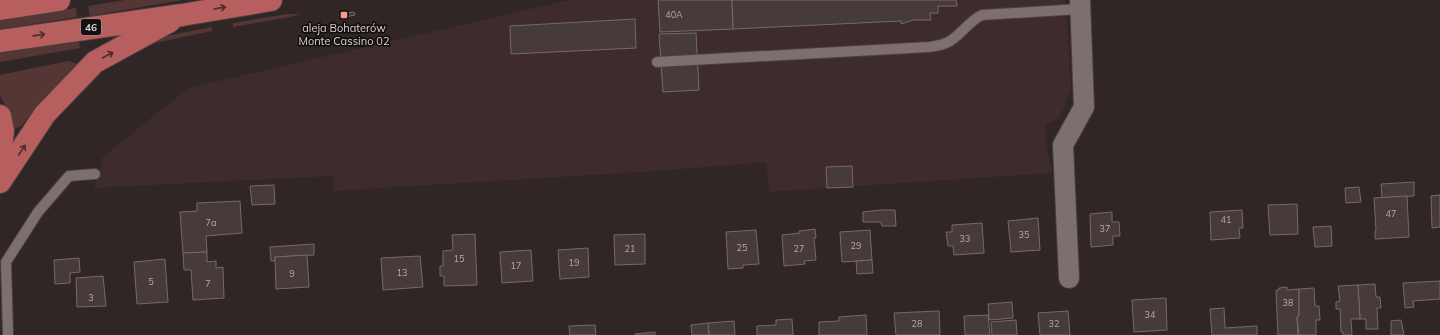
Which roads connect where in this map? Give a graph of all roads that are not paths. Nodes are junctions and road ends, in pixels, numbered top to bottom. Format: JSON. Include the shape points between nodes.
{"nodes":[{"id":1,"x":59,"y":0,"type":"edge"},
{"id":2,"x":271,"y":0,"type":"edge"},
{"id":3,"x":1080,"y":5,"type":"edge"},
{"id":4,"x":0,"y":9,"type":"edge"},
{"id":5,"x":182,"y":15,"type":"junction"},
{"id":6,"x":0,"y":41,"type":"edge"},
{"id":7,"x":657,"y":62,"type":"dead end"},
{"id":8,"x":0,"y":116,"type":"edge"},
{"id":9,"x":0,"y":157,"type":"edge"},
{"id":10,"x":95,"y":174,"type":"dead end"},
{"id":11,"x":0,"y":182,"type":"edge"},
{"id":12,"x":1069,"y":278,"type":"dead end"},
{"id":13,"x":8,"y":335,"type":"edge"}],
"edges":[{"from":1,"to":4,"type":"main road"},
{"from":5,"to":2,"type":"main road","number":"46","one_way":true},
{"from":3,"to":7,"type":"lane","via":[[982,16],[972,21],[945,44],[929,47]]},
{"from":3,"to":12,"type":"street","via":[[1084,108],[1063,145]]},
{"from":6,"to":5,"type":"main road","number":"46","one_way":true},
{"from":11,"to":5,"type":"main road","one_way":true,"via":[[46,114],[95,62]]},
{"from":8,"to":9,"type":"main road","via":[[3,131]]},
{"from":10,"to":13,"type":"lane","via":[[69,176],[38,212],[6,262]]}]}
